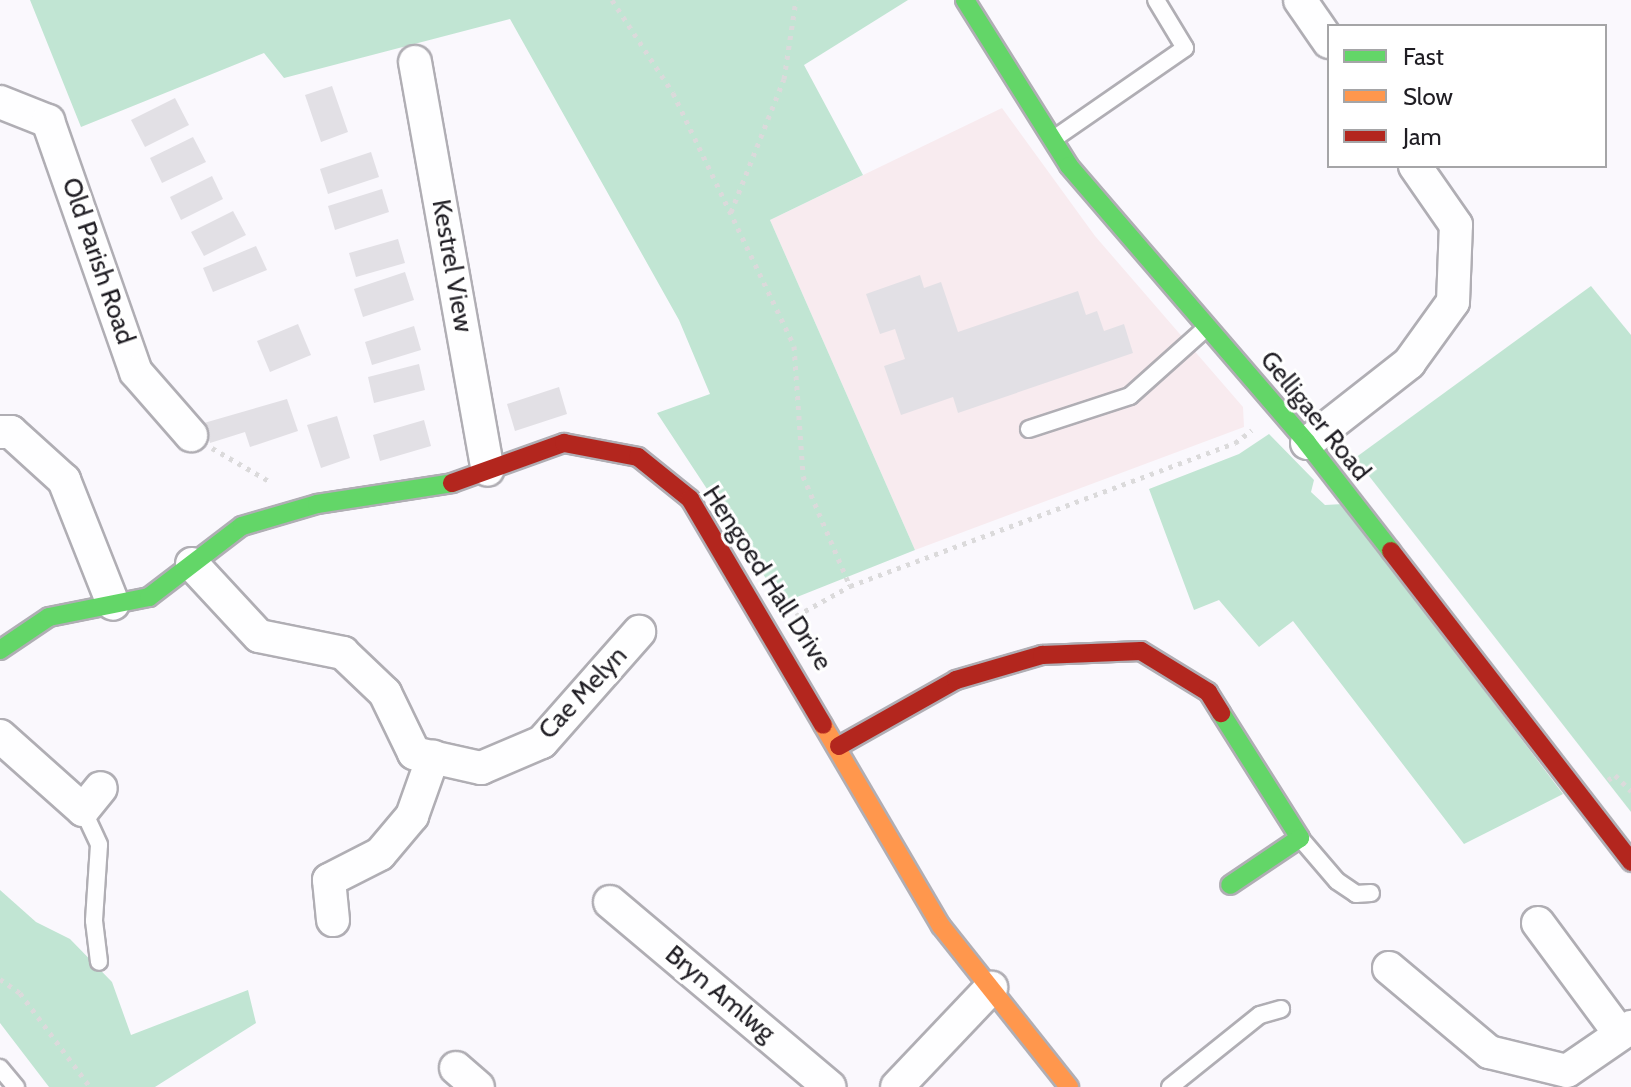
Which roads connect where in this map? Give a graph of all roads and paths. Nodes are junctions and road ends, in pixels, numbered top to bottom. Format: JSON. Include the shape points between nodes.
{"nodes":[{"id":1,"x":612,"y":0,"type":"edge"},
{"id":2,"x":796,"y":0,"type":"edge"},
{"id":3,"x":965,"y":0,"type":"edge"},
{"id":4,"x":1156,"y":0,"type":"edge"},
{"id":5,"x":1300,"y":0,"type":"edge"},
{"id":6,"x":1327,"y":39,"type":"edge"},
{"id":7,"x":415,"y":62,"type":"dead end"},
{"id":8,"x":0,"y":102,"type":"edge"},
{"id":9,"x":1053,"y":140,"type":"junction"},
{"id":10,"x":1416,"y":168,"type":"edge"},
{"id":11,"x":730,"y":212,"type":"junction"},
{"id":12,"x":1207,"y":327,"type":"junction"},
{"id":13,"x":1277,"y":409,"type":"junction"},
{"id":14,"x":1029,"y":429,"type":"dead end"},
{"id":15,"x":0,"y":432,"type":"edge"},
{"id":16,"x":191,"y":435,"type":"joint"},
{"id":17,"x":1307,"y":443,"type":"junction"},
{"id":18,"x":488,"y":470,"type":"junction"},
{"id":19,"x":274,"y":484,"type":"dead end"},
{"id":20,"x":192,"y":564,"type":"junction"},
{"id":21,"x":850,"y":586,"type":"junction"},
{"id":22,"x":113,"y":604,"type":"junction"},
{"id":23,"x":770,"y":630,"type":"junction"},
{"id":24,"x":639,"y":632,"type":"dead end"},
{"id":25,"x":0,"y":650,"type":"edge"},
{"id":26,"x":0,"y":736,"type":"edge"},
{"id":27,"x":839,"y":746,"type":"junction"},
{"id":28,"x":433,"y":757,"type":"junction"},
{"id":29,"x":92,"y":799,"type":"joint"},
{"id":30,"x":1300,"y":838,"type":"junction"},
{"id":31,"x":1631,"y":862,"type":"edge"},
{"id":32,"x":1230,"y":885,"type":"dead end"},
{"id":33,"x":1371,"y":893,"type":"dead end"},
{"id":34,"x":610,"y":902,"type":"dead end"},
{"id":35,"x":333,"y":920,"type":"dead end"},
{"id":36,"x":1538,"y":923,"type":"dead end"},
{"id":37,"x":99,"y":962,"type":"dead end"},
{"id":38,"x":1389,"y":968,"type":"dead end"},
{"id":39,"x":0,"y":979,"type":"edge"},
{"id":40,"x":991,"y":988,"type":"junction"},
{"id":41,"x":1281,"y":1009,"type":"dead end"},
{"id":42,"x":1627,"y":1035,"type":"edge"},
{"id":43,"x":0,"y":1068,"type":"edge"},
{"id":44,"x":16,"y":1087,"type":"edge"},
{"id":45,"x":90,"y":1087,"type":"edge"},
{"id":46,"x":830,"y":1087,"type":"edge"},
{"id":47,"x":897,"y":1087,"type":"edge"},
{"id":48,"x":1069,"y":1087,"type":"edge"},
{"id":49,"x":1170,"y":1087,"type":"edge"}],
"edges":[{"from":1,"to":11,"type":"path","via":[[673,93]]},
{"from":2,"to":11,"type":"path","via":[[784,79]]},
{"from":3,"to":9,"type":"street","name":"Gelligaer Road"},
{"from":4,"to":9,"type":"lane","via":[[1185,48]]},
{"from":5,"to":6,"type":"street"},
{"from":7,"to":18,"type":"street","name":"Kestrel View"},
{"from":8,"to":16,"type":"street","name":"Old Parish Road","via":[[48,121],[136,372]]},
{"from":9,"to":12,"type":"street","name":"Gelligaer Road"},
{"from":10,"to":17,"type":"street","via":[[1456,225],[1453,302],[1409,363]]},
{"from":11,"to":21,"type":"path","via":[[794,346],[803,476]]},
{"from":12,"to":13,"type":"street","name":"Gelligaer Road"},
{"from":12,"to":14,"type":"lane","via":[[1130,396]]},
{"from":13,"to":17,"type":"street","name":"Gelligaer Road"},
{"from":13,"to":21,"type":"path","via":[[1235,443]]},
{"from":15,"to":22,"type":"street","via":[[11,432],[64,480]]},
{"from":16,"to":19,"type":"path"},
{"from":17,"to":31,"type":"street","name":"Gelligaer Road"},
{"from":18,"to":20,"type":"street","name":"Hengoed Hall Drive","via":[[437,488],[317,504],[242,526]]},
{"from":18,"to":23,"type":"street","name":"Hengoed Hall Drive","via":[[564,443],[638,457],[690,499]]},
{"from":20,"to":22,"type":"street","name":"Hengoed Hall Drive","via":[[149,597]]},
{"from":20,"to":28,"type":"street","name":"Cae Melyn","via":[[259,636],[343,653],[385,693],[414,753]]},
{"from":21,"to":23,"type":"path"},
{"from":22,"to":25,"type":"street","name":"Hengoed Hall Drive","via":[[49,617]]},
{"from":23,"to":27,"type":"street","name":"Hengoed Hall Drive"},
{"from":24,"to":28,"type":"street","name":"Cae Melyn","via":[[542,742],[481,768]]},
{"from":26,"to":29,"type":"street"},
{"from":27,"to":30,"type":"street","via":[[956,680],[1042,655],[1141,651],[1208,692]]},
{"from":27,"to":40,"type":"street","name":"Hengoed Hall Drive","via":[[941,926]]},
{"from":28,"to":35,"type":"street","via":[[412,816],[380,854],[329,880]]},
{"from":29,"to":37,"type":"lane","via":[[99,845],[94,921]]},
{"from":30,"to":32,"type":"street"},
{"from":30,"to":33,"type":"lane","via":[[1337,881],[1356,894]]},
{"from":34,"to":46,"type":"street","name":"Bryn Amlwg"},
{"from":36,"to":42,"type":"street"},
{"from":38,"to":42,"type":"street","via":[[1489,1052],[1567,1071]]},
{"from":39,"to":45,"type":"path","via":[[20,993]]},
{"from":40,"to":47,"type":"street"},
{"from":40,"to":48,"type":"street","name":"Hengoed Hall Drive"},
{"from":41,"to":49,"type":"lane","via":[[1260,1015]]},
{"from":43,"to":44,"type":"lane"}]}
